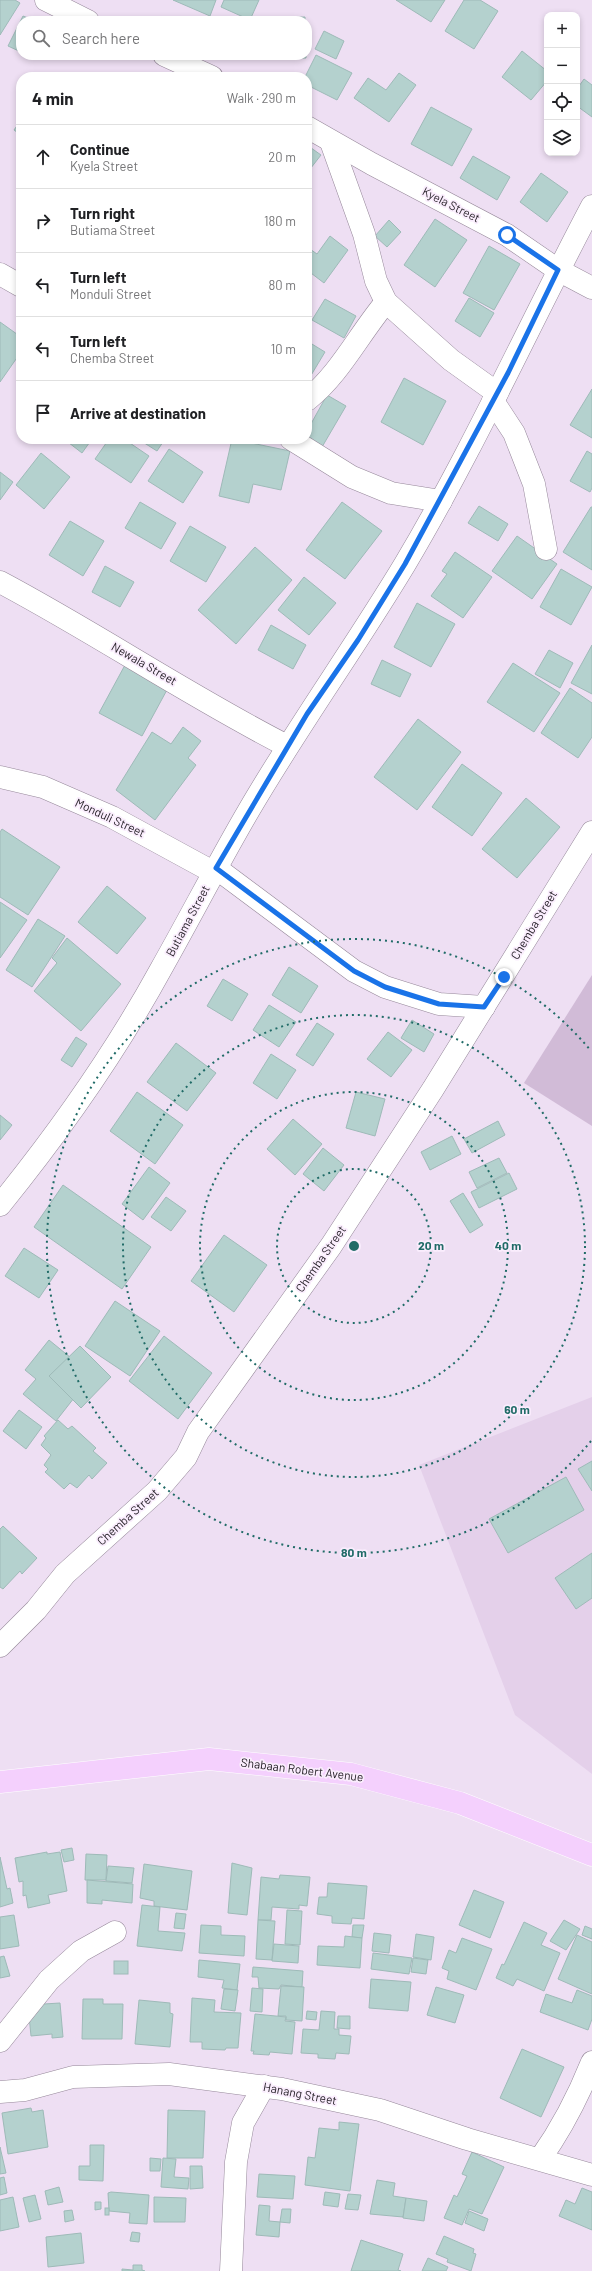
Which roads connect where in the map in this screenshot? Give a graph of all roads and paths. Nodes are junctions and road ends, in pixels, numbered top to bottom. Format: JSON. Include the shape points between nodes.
{"nodes":[{"id":1,"x":46,"y":0,"type":"edge"},
{"id":2,"x":78,"y":16,"type":"edge"},
{"id":3,"x":175,"y":60,"type":"edge"},
{"id":4,"x":201,"y":72,"type":"edge"},
{"id":5,"x":312,"y":130,"type":"edge"},
{"id":6,"x":331,"y":142,"type":"junction"},
{"id":7,"x":592,"y":206,"type":"edge"},
{"id":8,"x":558,"y":270,"type":"junction"},
{"id":9,"x":0,"y":274,"type":"edge"},
{"id":10,"x":16,"y":283,"type":"edge"},
{"id":11,"x":592,"y":288,"type":"edge"},
{"id":12,"x":386,"y":302,"type":"junction"},
{"id":13,"x":312,"y":395,"type":"edge"},
{"id":14,"x":495,"y":397,"type":"junction"},
{"id":15,"x":299,"y":444,"type":"edge"},
{"id":16,"x":441,"y":501,"type":"junction"},
{"id":17,"x":546,"y":549,"type":"dead end"},
{"id":18,"x":0,"y":582,"type":"edge"},
{"id":19,"x":288,"y":746,"type":"junction"},
{"id":20,"x":0,"y":777,"type":"edge"},
{"id":21,"x":592,"y":832,"type":"edge"},
{"id":22,"x":214,"y":870,"type":"junction"},
{"id":23,"x":484,"y":1007,"type":"junction"},
{"id":24,"x":0,"y":1205,"type":"edge"},
{"id":25,"x":0,"y":1646,"type":"edge"},
{"id":26,"x":0,"y":1782,"type":"edge"},
{"id":27,"x":592,"y":1855,"type":"edge"},
{"id":28,"x":115,"y":1932,"type":"dead end"},
{"id":29,"x":0,"y":2041,"type":"edge"},
{"id":30,"x":592,"y":2062,"type":"edge"},
{"id":31,"x":264,"y":2086,"type":"junction"},
{"id":32,"x":0,"y":2092,"type":"edge"},
{"id":33,"x":540,"y":2159,"type":"junction"},
{"id":34,"x":592,"y":2175,"type":"edge"},
{"id":35,"x":228,"y":2265,"type":"edge"}],
"edges":[{"from":1,"to":2,"type":"street"},
{"from":3,"to":4,"type":"street"},
{"from":5,"to":6,"type":"street","name":"Kyela Street"},
{"from":6,"to":8,"type":"street","name":"Kyela Street","via":[[507,235]]},
{"from":6,"to":12,"type":"street","via":[[364,234],[376,281]]},
{"from":7,"to":8,"type":"street","name":"Butiama Street"},
{"from":8,"to":11,"type":"street","name":"Kyela Street"},
{"from":8,"to":14,"type":"street","name":"Butiama Street"},
{"from":9,"to":10,"type":"street"},
{"from":12,"to":13,"type":"street","via":[[368,323],[338,368]]},
{"from":12,"to":14,"type":"street"},
{"from":14,"to":16,"type":"street","name":"Butiama Street"},
{"from":14,"to":17,"type":"street","via":[[514,432],[532,478]]},
{"from":15,"to":16,"type":"street","via":[[352,477],[391,493]]},
{"from":16,"to":19,"type":"street","name":"Butiama Street","via":[[358,640]]},
{"from":18,"to":19,"type":"street","name":"Newala Street","via":[[179,684],[235,719]]},
{"from":19,"to":22,"type":"street","name":"Butiama Street"},
{"from":20,"to":22,"type":"street","name":"Monduli Street","via":[[43,787],[112,817]]},
{"from":21,"to":23,"type":"street","name":"Chemba Street"},
{"from":22,"to":23,"type":"street","name":"Monduli Street","via":[[360,974],[385,987],[439,1004]]},
{"from":22,"to":24,"type":"street","name":"Butiama Street","via":[[161,970],[98,1073],[64,1124]]},
{"from":23,"to":25,"type":"street","name":"Chemba Street","via":[[331,1246],[198,1432],[186,1457],[157,1491],[65,1574],[36,1610]]},
{"from":26,"to":27,"type":"main road","name":"Shabaan Robert Avenue","via":[[209,1759],[352,1774],[460,1803]]},
{"from":28,"to":29,"type":"street","via":[[81,1951],[53,1976]]},
{"from":30,"to":33,"type":"street","via":[[576,2100],[557,2135]]},
{"from":31,"to":32,"type":"street","name":"Hanang Street","via":[[169,2074],[73,2077],[25,2090]]},
{"from":31,"to":33,"type":"street","name":"Hanang Street","via":[[380,2110]]},
{"from":31,"to":35,"type":"street","via":[[243,2123],[236,2162]]},
{"from":33,"to":34,"type":"street","name":"Hanang Street"}]}
